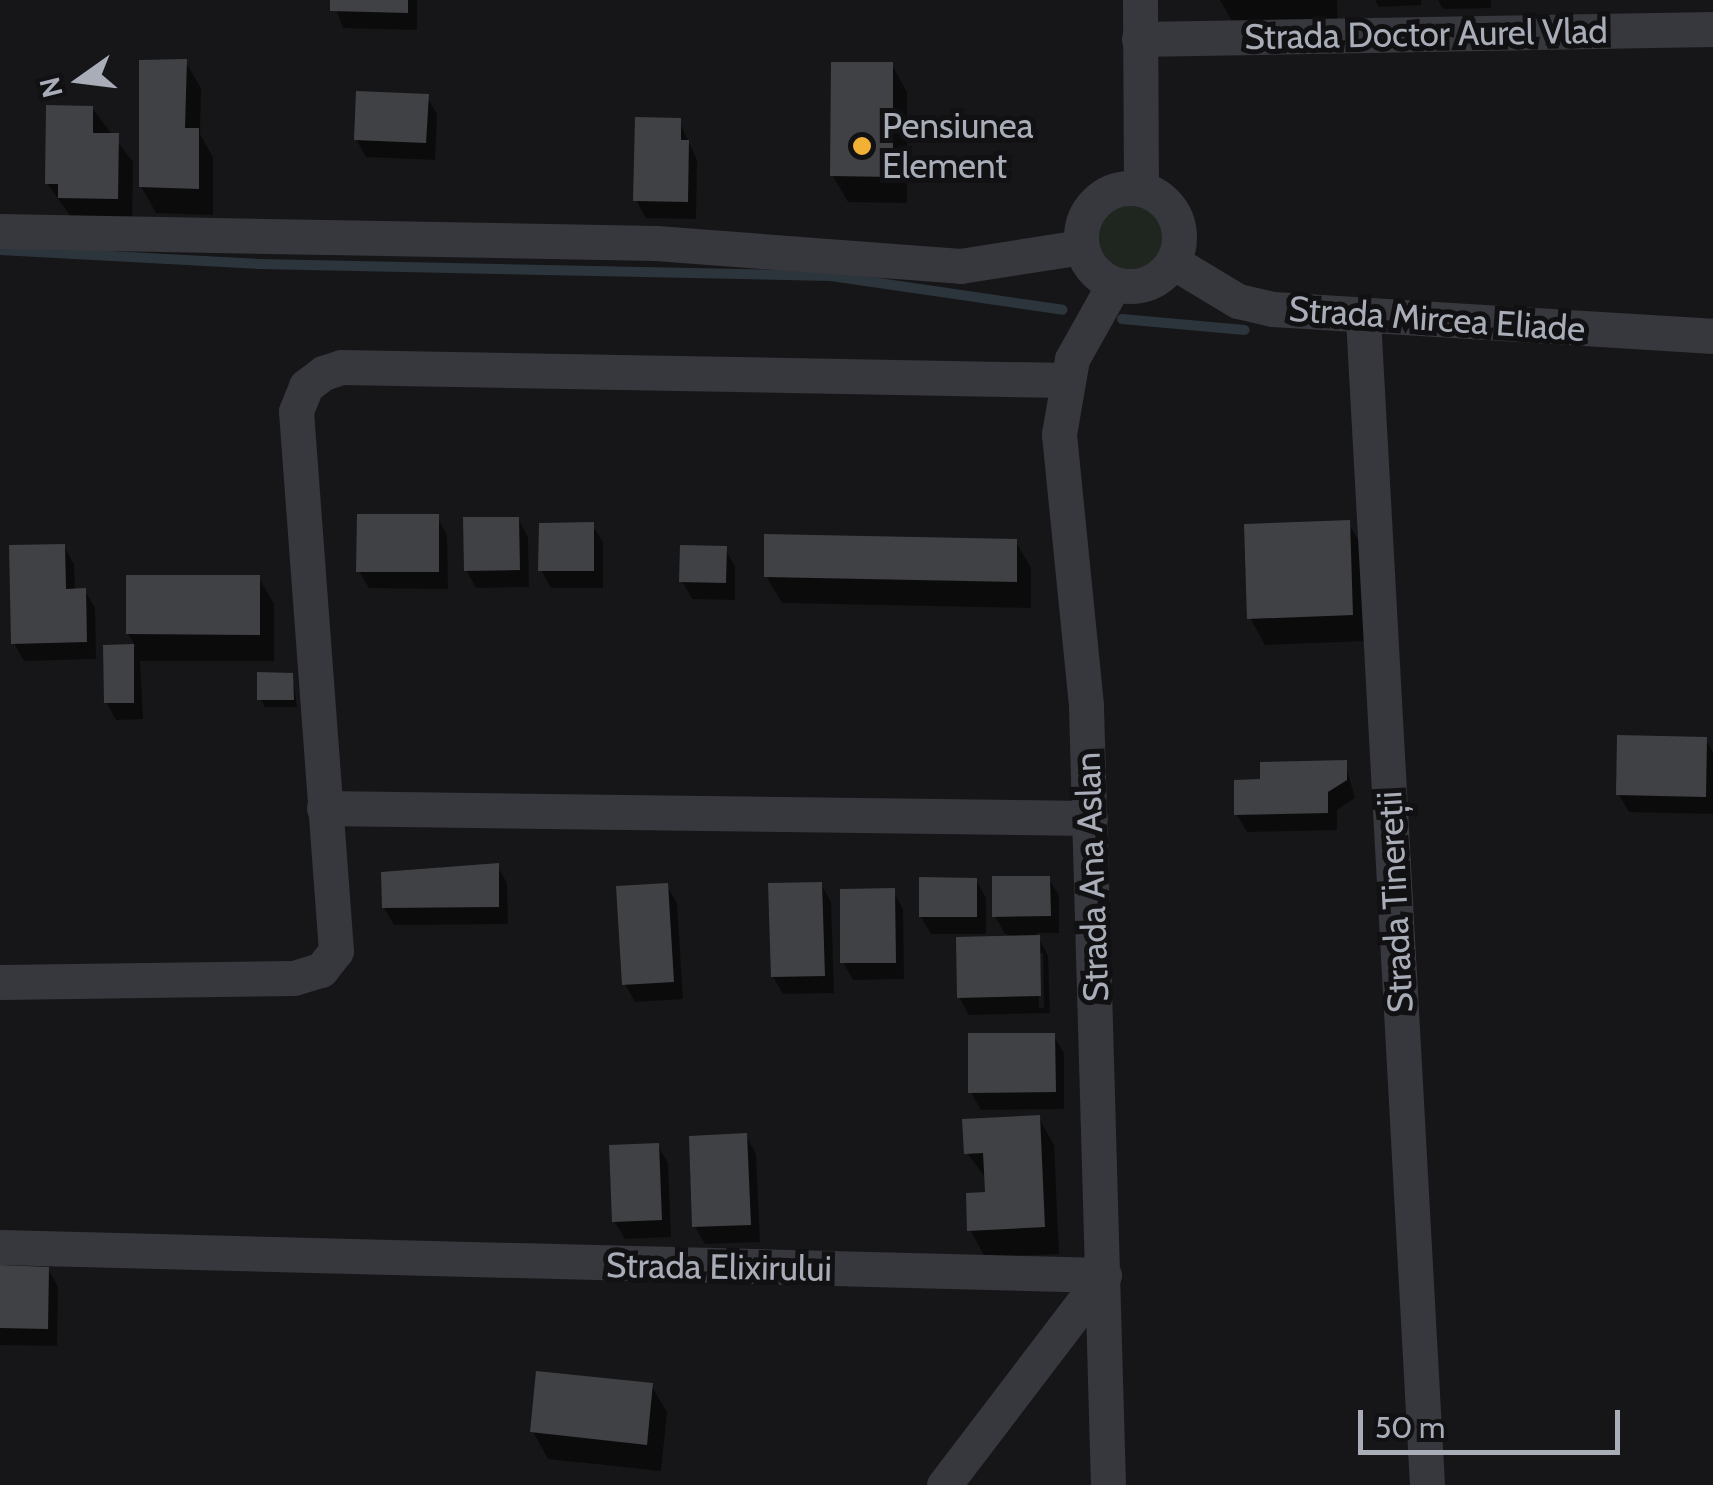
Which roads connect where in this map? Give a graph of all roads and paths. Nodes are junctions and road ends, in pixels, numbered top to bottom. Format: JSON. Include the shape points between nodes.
{"nodes":[{"id":1,"x":1140,"y":0,"type":"edge"},
{"id":2,"x":1713,"y":29,"type":"edge"},
{"id":3,"x":1140,"y":39,"type":"junction"},
{"id":4,"x":1141,"y":188,"type":"junction"},
{"id":5,"x":0,"y":231,"type":"edge"},
{"id":6,"x":1081,"y":247,"type":"junction"},
{"id":7,"x":1173,"y":262,"type":"junction"},
{"id":8,"x":1114,"y":284,"type":"junction"},
{"id":9,"x":1363,"y":318,"type":"junction"},
{"id":10,"x":1713,"y":336,"type":"edge"},
{"id":11,"x":1066,"y":380,"type":"junction"},
{"id":12,"x":324,"y":808,"type":"junction"},
{"id":13,"x":1090,"y":818,"type":"junction"},
{"id":14,"x":0,"y":982,"type":"edge"},
{"id":15,"x":0,"y":1247,"type":"edge"},
{"id":16,"x":1104,"y":1275,"type":"junction"},
{"id":17,"x":944,"y":1485,"type":"edge"},
{"id":18,"x":1108,"y":1485,"type":"edge"},
{"id":19,"x":1427,"y":1485,"type":"edge"}],
"edges":[{"from":1,"to":3,"type":"street"},
{"from":2,"to":3,"type":"street","name":"Strada Doctor Aurel Vlad"},
{"from":3,"to":4,"type":"street"},
{"from":4,"to":6,"type":"street","via":[[1095,201],[1085,215]]},
{"from":4,"to":7,"type":"street","via":[[1176,218]]},
{"from":5,"to":6,"type":"street","via":[[656,243],[960,266]]},
{"from":6,"to":8,"type":"street","via":[[1099,276]]},
{"from":7,"to":8,"type":"street","via":[[1148,284]]},
{"from":7,"to":9,"type":"street","name":"Strada Mircea Eliade","via":[[1238,301]]},
{"from":8,"to":11,"type":"street","name":"Strada Ana Aslan","via":[[1085,330]]},
{"from":9,"to":10,"type":"street","name":"Strada Mircea Eliade"},
{"from":9,"to":19,"type":"street","name":"Strada Tinereții"},
{"from":11,"to":12,"type":"street","via":[[342,366],[322,373],[306,386],[296,410]]},
{"from":11,"to":13,"type":"street","name":"Strada Ana Aslan","via":[[1059,434],[1086,705]]},
{"from":12,"to":13,"type":"street"},
{"from":12,"to":14,"type":"street","via":[[336,951],[320,970],[294,978]]},
{"from":13,"to":16,"type":"street","name":"Strada Ana Aslan"},
{"from":15,"to":16,"type":"street","name":"Strada Elixirului"},
{"from":16,"to":17,"type":"street"},
{"from":16,"to":18,"type":"street","name":"Strada Ana Aslan"}]}
